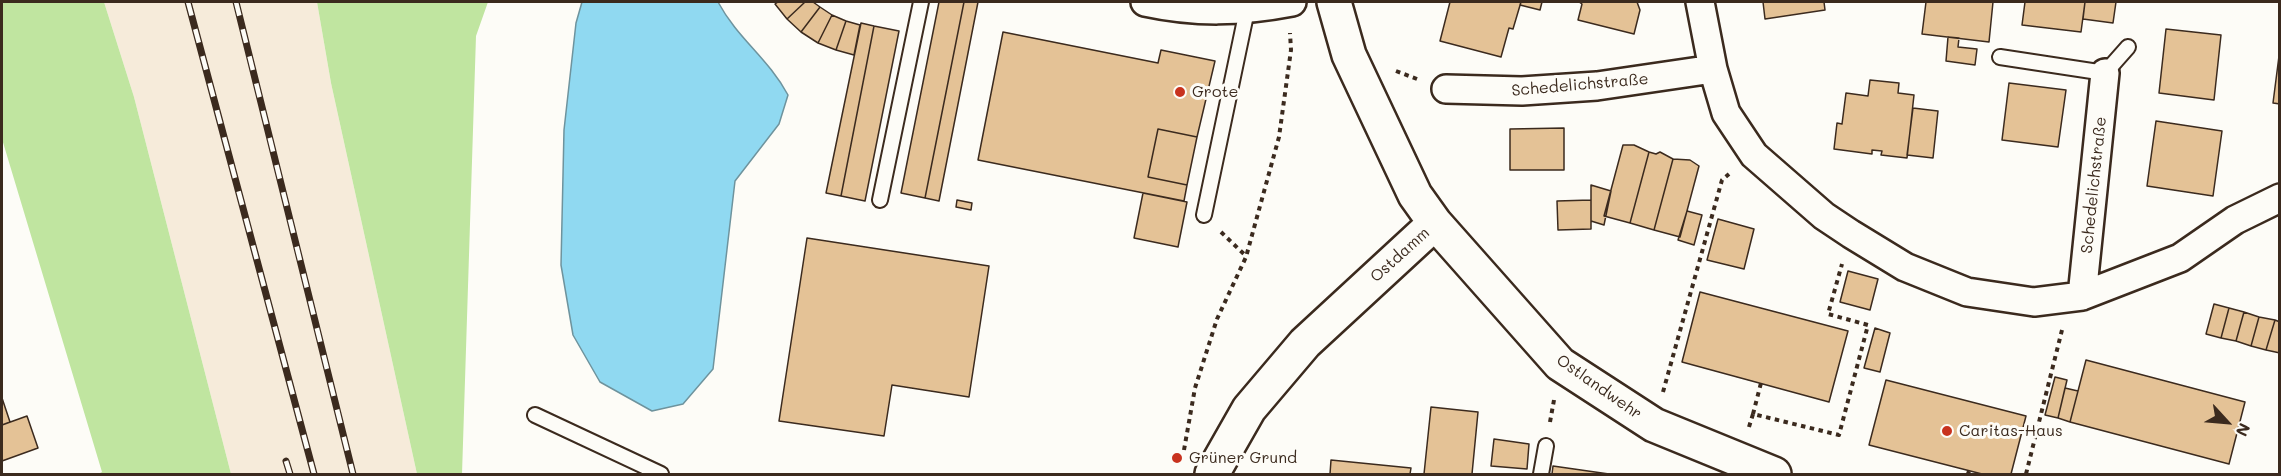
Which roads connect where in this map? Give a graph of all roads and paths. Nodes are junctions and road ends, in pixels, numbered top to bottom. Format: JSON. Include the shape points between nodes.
{"nodes":[{"id":1,"x":921,"y":2,"type":"edge"},
{"id":2,"x":1145,"y":2,"type":"edge"},
{"id":3,"x":1291,"y":2,"type":"edge"},
{"id":4,"x":1334,"y":2,"type":"edge"},
{"id":5,"x":1700,"y":2,"type":"edge"},
{"id":6,"x":1247,"y":10,"type":"junction"},
{"id":7,"x":2128,"y":47,"type":"dead end"},
{"id":8,"x":2000,"y":57,"type":"dead end"},
{"id":9,"x":1713,"y":69,"type":"junction"},
{"id":10,"x":2105,"y":74,"type":"junction"},
{"id":11,"x":1446,"y":89,"type":"dead end"},
{"id":12,"x":1754,"y":154,"type":"junction"},
{"id":13,"x":2280,"y":198,"type":"edge"},
{"id":14,"x":880,"y":200,"type":"dead end"},
{"id":15,"x":1204,"y":215,"type":"joint"},
{"id":16,"x":1435,"y":224,"type":"junction"},
{"id":17,"x":1851,"y":234,"type":"junction"},
{"id":18,"x":1246,"y":257,"type":"junction"},
{"id":19,"x":2076,"y":297,"type":"junction"},
{"id":20,"x":1560,"y":364,"type":"junction"},
{"id":21,"x":1761,"y":383,"type":"dead end"},
{"id":22,"x":1753,"y":414,"type":"junction"},
{"id":23,"x":535,"y":415,"type":"dead end"},
{"id":24,"x":1654,"y":425,"type":"junction"},
{"id":25,"x":1546,"y":446,"type":"joint"},
{"id":26,"x":1184,"y":453,"type":"dead end"},
{"id":27,"x":1741,"y":462,"type":"junction"},
{"id":28,"x":661,"y":474,"type":"edge"},
{"id":29,"x":1212,"y":474,"type":"edge"},
{"id":30,"x":1541,"y":474,"type":"edge"},
{"id":31,"x":1774,"y":474,"type":"edge"},
{"id":32,"x":2026,"y":474,"type":"edge"}],
"edges":[{"from":1,"to":14,"type":"lane"},
{"from":2,"to":6,"type":"street","via":[[1181,9]]},
{"from":3,"to":6,"type":"street"},
{"from":3,"to":18,"type":"path","via":[[1291,50],[1279,137]]},
{"from":4,"to":16,"type":"street","name":"Ostdamm","via":[[1350,55],[1416,195]]},
{"from":5,"to":9,"type":"street"},
{"from":6,"to":15,"type":"lane"},
{"from":7,"to":10,"type":"lane"},
{"from":8,"to":10,"type":"lane"},
{"from":9,"to":11,"type":"street","name":"Schedelichstraße","via":[[1597,87],[1522,91]]},
{"from":9,"to":12,"type":"street","via":[[1726,113]]},
{"from":10,"to":19,"type":"street","name":"Schedelichstraße"},
{"from":12,"to":17,"type":"street","via":[[1824,216]]},
{"from":12,"to":24,"type":"path","via":[[1722,180]]},
{"from":13,"to":19,"type":"street","via":[[2235,220],[2180,258]]},
{"from":15,"to":18,"type":"path"},
{"from":16,"to":20,"type":"street","name":"Ostlandwehr"},
{"from":16,"to":29,"type":"street","name":"Ostdamm","via":[[1305,343],[1249,409]]},
{"from":17,"to":19,"type":"street","via":[[1905,267],[1967,292],[2034,302]]},
{"from":17,"to":22,"type":"path","via":[[1828,314],[1869,325],[1839,435]]},
{"from":18,"to":26,"type":"path","via":[[1217,319],[1195,388]]},
{"from":19,"to":32,"type":"path"},
{"from":20,"to":24,"type":"street","name":"Ostlandwehr"},
{"from":20,"to":25,"type":"path"},
{"from":21,"to":22,"type":"path"},
{"from":22,"to":27,"type":"path"},
{"from":23,"to":28,"type":"lane"},
{"from":24,"to":27,"type":"street","name":"Ostlandwehr"},
{"from":25,"to":30,"type":"lane"},
{"from":27,"to":31,"type":"street","name":"Ostlandwehr"}]}
